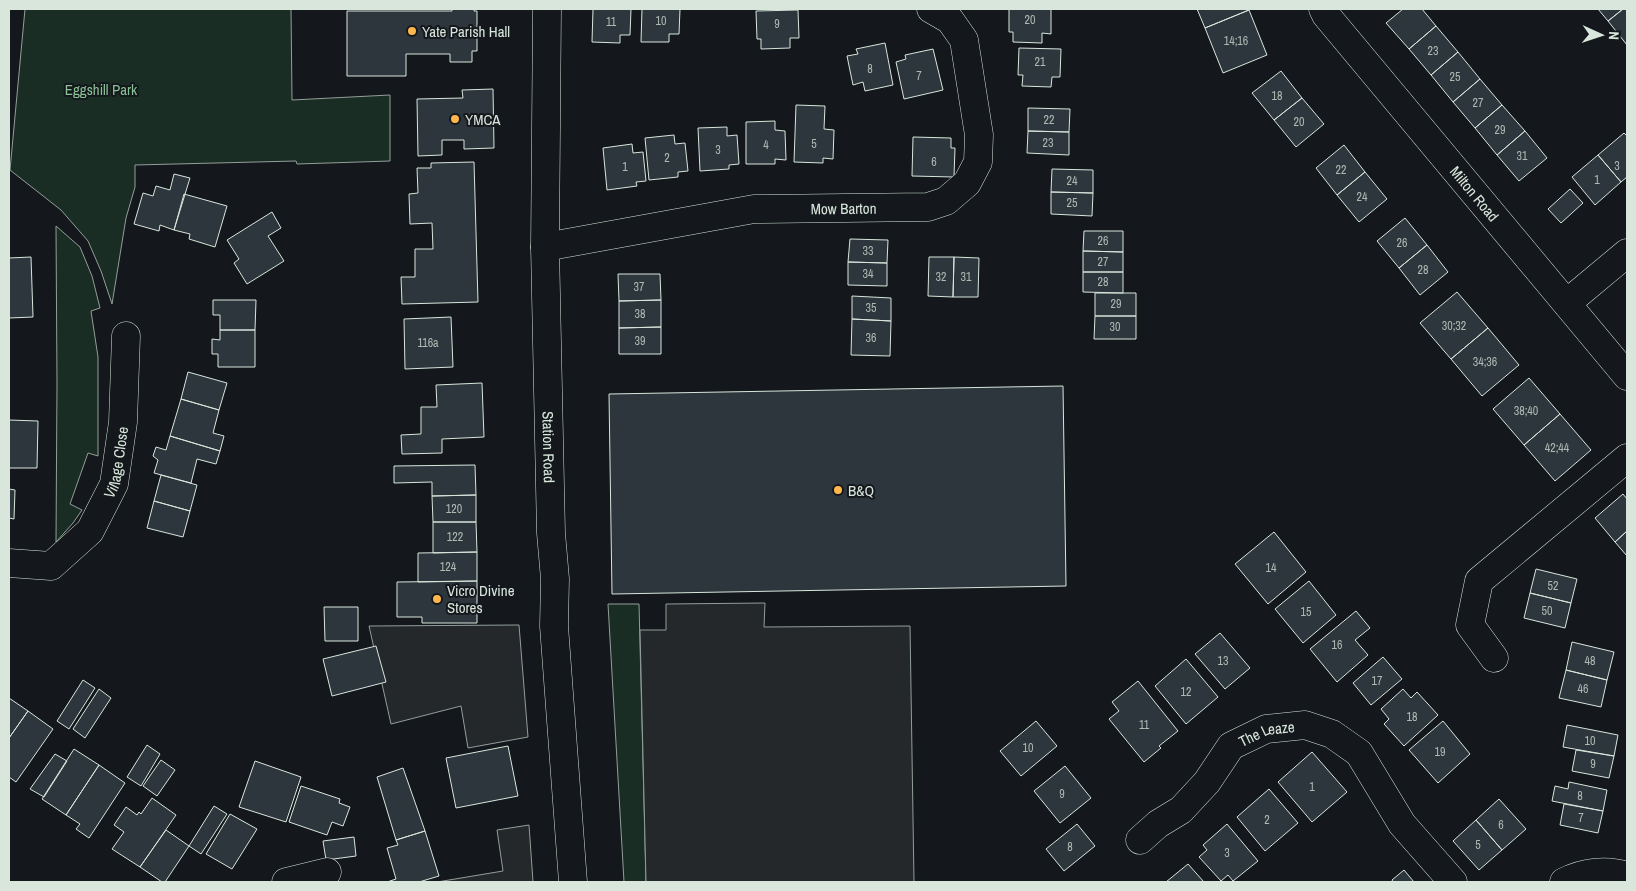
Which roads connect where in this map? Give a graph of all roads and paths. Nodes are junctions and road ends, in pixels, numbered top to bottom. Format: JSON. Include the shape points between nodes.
{"nodes":[{"id":1,"x":547,"y":9,"type":"edge"},
{"id":2,"x":1323,"y":9,"type":"edge"},
{"id":3,"x":946,"y":13,"type":"edge"},
{"id":4,"x":545,"y":247,"type":"junction"},
{"id":5,"x":1627,"y":253,"type":"edge"},
{"id":6,"x":1567,"y":303,"type":"junction"},
{"id":7,"x":126,"y":336,"type":"dead end"},
{"id":8,"x":1627,"y":376,"type":"edge"},
{"id":9,"x":1627,"y":458,"type":"edge"},
{"id":10,"x":9,"y":563,"type":"edge"},
{"id":11,"x":1494,"y":658,"type":"dead end"},
{"id":12,"x":1140,"y":840,"type":"dead end"},
{"id":13,"x":328,"y":872,"type":"dead end"},
{"id":14,"x":1627,"y":876,"type":"edge"},
{"id":15,"x":286,"y":882,"type":"edge"},
{"id":16,"x":572,"y":882,"type":"edge"},
{"id":17,"x":1453,"y":882,"type":"edge"},
{"id":18,"x":1564,"y":882,"type":"edge"}],
"edges":[{"from":1,"to":4,"type":"street","name":"Station Road"},
{"from":2,"to":6,"type":"street","name":"Milton Road"},
{"from":3,"to":4,"type":"street","name":"Mow Barton","via":[[964,40],[979,135],[978,162],[967,182],[946,201],[928,207],[754,209]]},
{"from":4,"to":16,"type":"street","name":"Station Road","via":[[554,626]]},
{"from":5,"to":6,"type":"street"},
{"from":6,"to":8,"type":"street","name":"Milton Road"},
{"from":7,"to":10,"type":"street","name":"Village Close","via":[[123,422],[114,484],[90,531],[51,566]]},
{"from":9,"to":11,"type":"street","via":[[1479,581],[1470,625]]},
{"from":12,"to":17,"type":"street","name":"The Leaze","via":[[1181,810],[1207,782],[1231,746],[1266,729],[1305,725],[1332,734],[1359,753],[1402,824]]},
{"from":13,"to":15,"type":"street"},
{"from":14,"to":18,"type":"street","via":[[1597,872]]}]}
